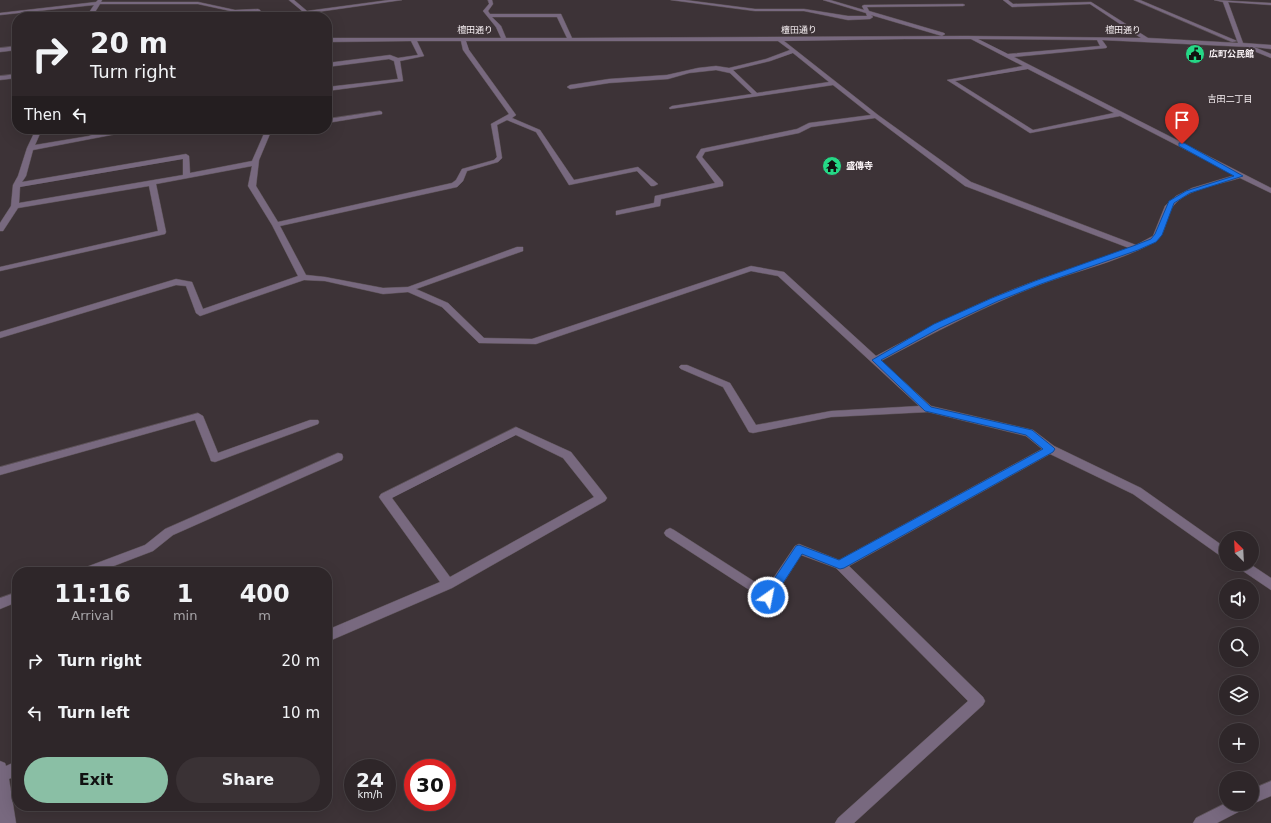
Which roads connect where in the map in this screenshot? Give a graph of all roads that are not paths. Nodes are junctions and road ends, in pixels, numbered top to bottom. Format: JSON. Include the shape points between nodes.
{"nodes":[{"id":1,"x":290,"y":0,"type":"edge"},
{"id":2,"x":345,"y":0,"type":"edge"},
{"id":3,"x":400,"y":0,"type":"edge"},
{"id":4,"x":490,"y":0,"type":"edge"},
{"id":5,"x":673,"y":0,"type":"edge"},
{"id":6,"x":825,"y":0,"type":"edge"},
{"id":7,"x":929,"y":0,"type":"edge"},
{"id":8,"x":1005,"y":0,"type":"edge"},
{"id":9,"x":1136,"y":0,"type":"edge"},
{"id":10,"x":1216,"y":0,"type":"edge"},
{"id":11,"x":1225,"y":1,"type":"edge"},
{"id":12,"x":100,"y":2,"type":"edge"},
{"id":13,"x":220,"y":2,"type":"dead end"},
{"id":14,"x":198,"y":3,"type":"junction"},
{"id":15,"x":1271,"y":4,"type":"edge"},
{"id":16,"x":934,"y":6,"type":"junction"},
{"id":17,"x":963,"y":6,"type":"dead end"},
{"id":18,"x":345,"y":7,"type":"junction"},
{"id":19,"x":17,"y":12,"type":"edge"},
{"id":20,"x":93,"y":12,"type":"edge"},
{"id":21,"x":259,"y":12,"type":"edge"},
{"id":22,"x":305,"y":12,"type":"edge"},
{"id":23,"x":319,"y":12,"type":"edge"},
{"id":24,"x":12,"y":13,"type":"edge"},
{"id":25,"x":868,"y":13,"type":"junction"},
{"id":26,"x":0,"y":14,"type":"edge"},
{"id":27,"x":488,"y":16,"type":"junction"},
{"id":28,"x":946,"y":37,"type":"junction"},
{"id":29,"x":971,"y":37,"type":"junction"},
{"id":30,"x":1098,"y":38,"type":"junction"},
{"id":31,"x":413,"y":39,"type":"junction"},
{"id":32,"x":504,"y":39,"type":"junction"},
{"id":33,"x":570,"y":39,"type":"junction"},
{"id":34,"x":779,"y":39,"type":"junction"},
{"id":35,"x":1146,"y":39,"type":"junction"},
{"id":36,"x":332,"y":40,"type":"edge"},
{"id":37,"x":463,"y":40,"type":"junction"},
{"id":38,"x":1241,"y":44,"type":"junction"},
{"id":39,"x":1271,"y":47,"type":"edge"},
{"id":40,"x":12,"y":49,"type":"edge"},
{"id":41,"x":0,"y":50,"type":"edge"},
{"id":42,"x":793,"y":51,"type":"junction"},
{"id":43,"x":1007,"y":56,"type":"junction"},
{"id":44,"x":1271,"y":56,"type":"edge"},
{"id":45,"x":397,"y":60,"type":"junction"},
{"id":46,"x":332,"y":63,"type":"edge"},
{"id":47,"x":1028,"y":67,"type":"junction"},
{"id":48,"x":728,"y":70,"type":"junction"},
{"id":49,"x":12,"y":77,"type":"edge"},
{"id":50,"x":0,"y":78,"type":"edge"},
{"id":51,"x":834,"y":83,"type":"junction"},
{"id":52,"x":570,"y":87,"type":"dead end"},
{"id":53,"x":332,"y":88,"type":"edge"},
{"id":54,"x":756,"y":95,"type":"junction"},
{"id":55,"x":672,"y":108,"type":"dead end"},
{"id":56,"x":380,"y":113,"type":"dead end"},
{"id":57,"x":1120,"y":114,"type":"junction"},
{"id":58,"x":876,"y":116,"type":"junction"},
{"id":59,"x":507,"y":118,"type":"junction"},
{"id":60,"x":332,"y":120,"type":"edge"},
{"id":61,"x":37,"y":134,"type":"edge"},
{"id":62,"x":100,"y":134,"type":"edge"},
{"id":63,"x":268,"y":134,"type":"edge"},
{"id":64,"x":30,"y":148,"type":"junction"},
{"id":65,"x":255,"y":163,"type":"junction"},
{"id":66,"x":187,"y":176,"type":"junction"},
{"id":67,"x":1240,"y":176,"type":"junction"},
{"id":68,"x":152,"y":183,"type":"junction"},
{"id":69,"x":654,"y":184,"type":"dead end"},
{"id":70,"x":17,"y":185,"type":"junction"},
{"id":71,"x":1271,"y":192,"type":"edge"},
{"id":72,"x":15,"y":206,"type":"junction"},
{"id":73,"x":619,"y":213,"type":"dead end"},
{"id":74,"x":276,"y":225,"type":"junction"},
{"id":75,"x":0,"y":229,"type":"edge"},
{"id":76,"x":1136,"y":248,"type":"junction"},
{"id":77,"x":520,"y":249,"type":"dead end"},
{"id":78,"x":0,"y":270,"type":"edge"},
{"id":79,"x":303,"y":277,"type":"junction"},
{"id":80,"x":409,"y":289,"type":"junction"},
{"id":81,"x":0,"y":335,"type":"edge"},
{"id":82,"x":876,"y":360,"type":"junction"},
{"id":83,"x":684,"y":367,"type":"dead end"},
{"id":84,"x":928,"y":409,"type":"junction"},
{"id":85,"x":314,"y":422,"type":"dead end"},
{"id":86,"x":1050,"y":449,"type":"junction"},
{"id":87,"x":338,"y":457,"type":"dead end"},
{"id":88,"x":0,"y":471,"type":"edge"},
{"id":89,"x":670,"y":533,"type":"dead end"},
{"id":90,"x":1219,"y":549,"type":"edge"},
{"id":91,"x":840,"y":565,"type":"junction"},
{"id":92,"x":98,"y":567,"type":"edge"},
{"id":93,"x":1251,"y":571,"type":"edge"},
{"id":94,"x":448,"y":584,"type":"junction"},
{"id":95,"x":1271,"y":585,"type":"edge"},
{"id":96,"x":12,"y":599,"type":"edge"},
{"id":97,"x":0,"y":604,"type":"edge"},
{"id":98,"x":332,"y":634,"type":"edge"},
{"id":99,"x":12,"y":769,"type":"edge"},
{"id":100,"x":1,"y":771,"type":"edge"},
{"id":101,"x":1271,"y":788,"type":"edge"},
{"id":102,"x":1259,"y":794,"type":"edge"},
{"id":103,"x":1225,"y":811,"type":"edge"},
{"id":104,"x":8,"y":823,"type":"edge"},
{"id":105,"x":843,"y":823,"type":"edge"},
{"id":106,"x":1201,"y":823,"type":"edge"}],
"edges":[{"from":1,"to":22,"type":"street"},
{"from":2,"to":18,"type":"street"},
{"from":3,"to":18,"type":"street"},
{"from":4,"to":27,"type":"street","via":[[491,4],[485,10]]},
{"from":5,"to":25,"type":"street","via":[[755,10],[804,10],[848,18],[870,17]]},
{"from":6,"to":25,"type":"street"},
{"from":7,"to":16,"type":"street"},
{"from":8,"to":35,"type":"street","via":[[1012,6],[1091,3]]},
{"from":9,"to":38,"type":"street"},
{"from":10,"to":11,"type":"street"},
{"from":11,"to":15,"type":"street"},
{"from":11,"to":38,"type":"street"},
{"from":12,"to":14,"type":"street"},
{"from":12,"to":19,"type":"street"},
{"from":12,"to":20,"type":"street"},
{"from":13,"to":14,"type":"street"},
{"from":14,"to":21,"type":"street","via":[[235,11]]},
{"from":16,"to":17,"type":"street"},
{"from":16,"to":25,"type":"street","via":[[864,6]]},
{"from":18,"to":23,"type":"street"},
{"from":24,"to":26,"type":"street"},
{"from":25,"to":28,"type":"street","via":[[944,34]]},
{"from":27,"to":32,"type":"street","via":[[498,26]]},
{"from":27,"to":33,"type":"street","via":[[559,15]]},
{"from":28,"to":29,"type":"street","name":"檀田通り"},
{"from":28,"to":34,"type":"street","name":"檀田通り"},
{"from":29,"to":30,"type":"street","name":"檀田通り"},
{"from":29,"to":43,"type":"street"},
{"from":30,"to":35,"type":"street","name":"檀田通り"},
{"from":30,"to":43,"type":"street","via":[[1104,47]]},
{"from":31,"to":36,"type":"street","name":"檀田通り"},
{"from":31,"to":37,"type":"street","name":"檀田通り"},
{"from":31,"to":45,"type":"street","via":[[421,56]]},
{"from":32,"to":33,"type":"street","name":"檀田通り"},
{"from":32,"to":37,"type":"street","name":"檀田通り"},
{"from":33,"to":34,"type":"street","name":"檀田通り"},
{"from":34,"to":42,"type":"street"},
{"from":35,"to":38,"type":"street","name":"檀田通り"},
{"from":37,"to":59,"type":"street","via":[[471,58],[513,115]]},
{"from":38,"to":39,"type":"street","name":"檀田通り"},
{"from":38,"to":44,"type":"street"},
{"from":40,"to":41,"type":"street"},
{"from":42,"to":48,"type":"street"},
{"from":42,"to":51,"type":"street"},
{"from":43,"to":47,"type":"street"},
{"from":45,"to":46,"type":"street","via":[[390,57]]},
{"from":45,"to":53,"type":"street","via":[[401,80]]},
{"from":47,"to":57,"type":"street"},
{"from":47,"to":57,"type":"street","via":[[950,80],[1032,132]]},
{"from":48,"to":52,"type":"street","via":[[707,68],[668,77],[609,81]]},
{"from":48,"to":54,"type":"street"},
{"from":49,"to":50,"type":"street"},
{"from":51,"to":54,"type":"street"},
{"from":51,"to":58,"type":"street"},
{"from":54,"to":55,"type":"street"},
{"from":56,"to":60,"type":"street"},
{"from":57,"to":67,"type":"street"},
{"from":58,"to":73,"type":"street","via":[[809,125],[799,130],[703,150],[699,157],[720,184],[658,198],[657,204]]},
{"from":58,"to":76,"type":"street","via":[[968,184]]},
{"from":59,"to":69,"type":"street","via":[[538,131],[572,183],[638,169]]},
{"from":59,"to":74,"type":"street","via":[[494,124],[500,157],[496,161],[464,170],[454,185]]},
{"from":61,"to":64,"type":"street"},
{"from":62,"to":64,"type":"street"},
{"from":63,"to":65,"type":"street"},
{"from":64,"to":70,"type":"street"},
{"from":65,"to":66,"type":"street"},
{"from":65,"to":74,"type":"street","via":[[252,186]]},
{"from":66,"to":68,"type":"street"},
{"from":66,"to":70,"type":"street","via":[[186,156]]},
{"from":67,"to":71,"type":"street"},
{"from":67,"to":76,"type":"street","via":[[1188,192],[1171,202],[1158,235]]},
{"from":68,"to":72,"type":"street"},
{"from":68,"to":78,"type":"street","via":[[162,232]]},
{"from":70,"to":72,"type":"street"},
{"from":72,"to":75,"type":"street"},
{"from":74,"to":79,"type":"street"},
{"from":76,"to":82,"type":"street","via":[[1038,282],[995,300],[937,326]]},
{"from":77,"to":80,"type":"street"},
{"from":79,"to":80,"type":"street","via":[[383,291]]},
{"from":79,"to":81,"type":"street","via":[[200,314],[189,284],[176,282]]},
{"from":80,"to":82,"type":"street","via":[[445,305],[482,341],[532,342],[751,268],[781,274]]},
{"from":82,"to":84,"type":"street"},
{"from":83,"to":84,"type":"street","via":[[727,385],[753,429],[831,414]]},
{"from":84,"to":86,"type":"street","via":[[1029,433]]},
{"from":85,"to":88,"type":"street","via":[[215,458],[198,416]]},
{"from":86,"to":90,"type":"street","via":[[1137,491]]},
{"from":86,"to":91,"type":"street"},
{"from":87,"to":92,"type":"street","via":[[169,532],[149,548]]},
{"from":89,"to":91,"type":"street","via":[[768,597],[799,549]]},
{"from":91,"to":105,"type":"street","via":[[978,701]]},
{"from":93,"to":95,"type":"street"},
{"from":94,"to":94,"type":"street","via":[[546,529],[601,498],[567,455],[516,431],[385,497]]},
{"from":94,"to":98,"type":"street"},
{"from":96,"to":97,"type":"street"},
{"from":99,"to":100,"type":"street"},
{"from":100,"to":104,"type":"street"},
{"from":101,"to":102,"type":"street"},
{"from":103,"to":106,"type":"street"}]}
